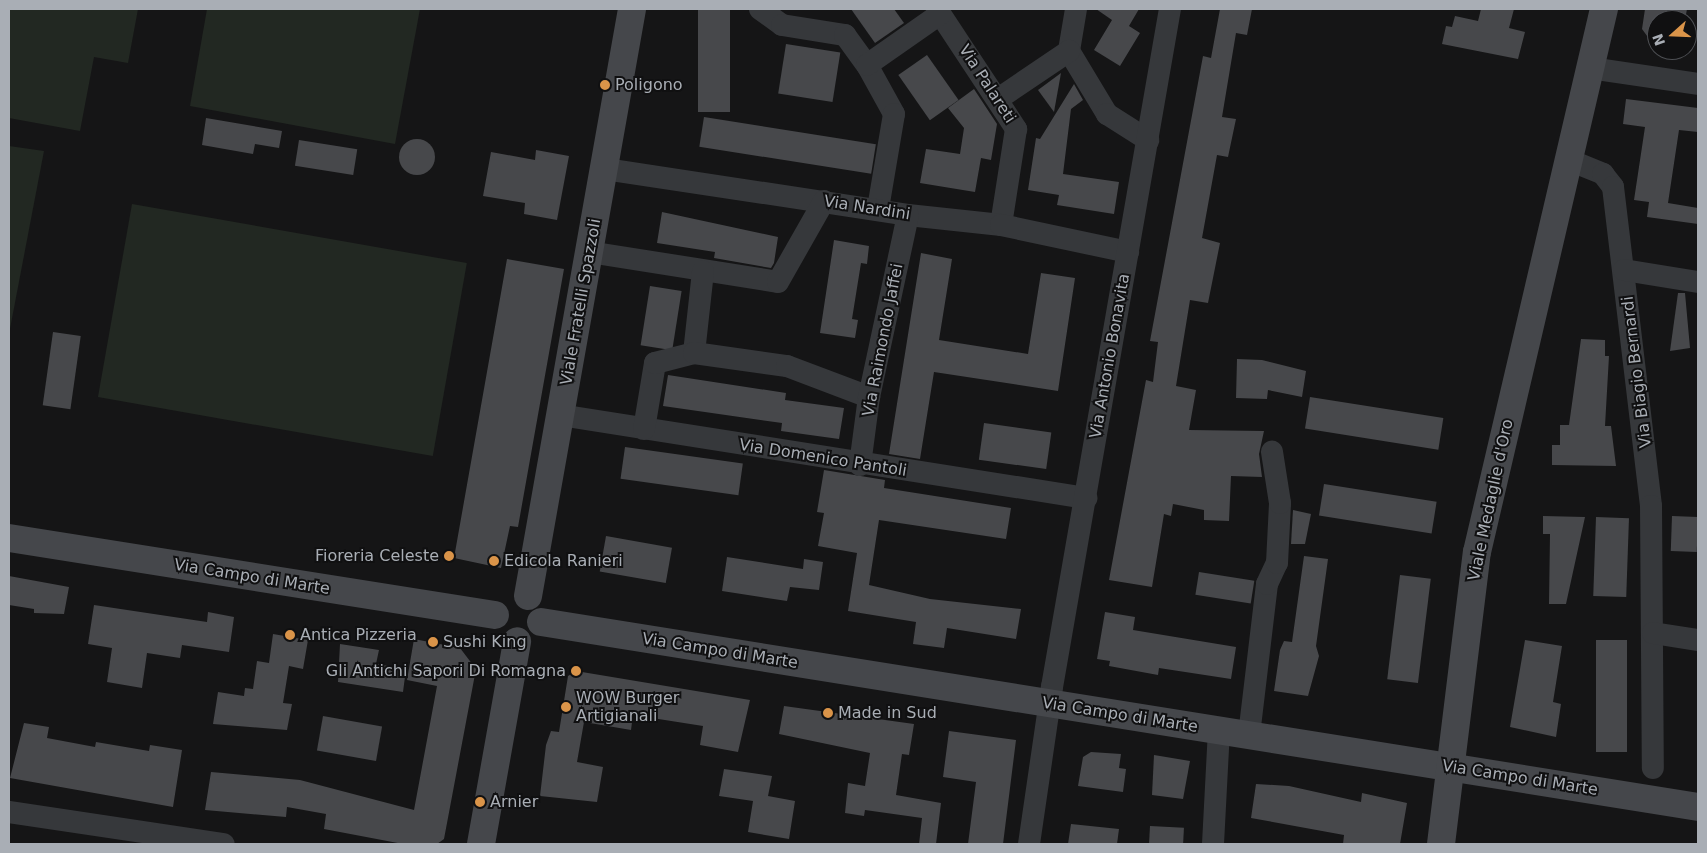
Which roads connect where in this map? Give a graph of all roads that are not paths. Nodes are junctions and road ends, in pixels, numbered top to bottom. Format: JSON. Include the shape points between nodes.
{"nodes":[{"id":1,"x":632,"y":9,"type":"edge"},
{"id":2,"x":760,"y":9,"type":"edge"},
{"id":3,"x":1076,"y":9,"type":"edge"},
{"id":4,"x":1170,"y":9,"type":"edge"},
{"id":5,"x":1604,"y":9,"type":"edge"},
{"id":6,"x":938,"y":11,"type":"edge"},
{"id":7,"x":1069,"y":51,"type":"junction"},
{"id":8,"x":867,"y":65,"type":"junction"},
{"id":9,"x":1590,"y":68,"type":"junction"},
{"id":10,"x":1698,"y":84,"type":"edge"},
{"id":11,"x":998,"y":100,"type":"junction"},
{"id":12,"x":1148,"y":140,"type":"junction"},
{"id":13,"x":1568,"y":160,"type":"junction"},
{"id":14,"x":605,"y":168,"type":"junction"},
{"id":15,"x":824,"y":201,"type":"junction"},
{"id":16,"x":878,"y":209,"type":"junction"},
{"id":17,"x":908,"y":215,"type":"junction"},
{"id":18,"x":1001,"y":225,"type":"junction"},
{"id":19,"x":589,"y":252,"type":"junction"},
{"id":20,"x":1128,"y":252,"type":"junction"},
{"id":21,"x":1624,"y":270,"type":"junction"},
{"id":22,"x":703,"y":271,"type":"junction"},
{"id":23,"x":1698,"y":282,"type":"edge"},
{"id":24,"x":694,"y":353,"type":"junction"},
{"id":25,"x":869,"y":397,"type":"junction"},
{"id":26,"x":560,"y":414,"type":"junction"},
{"id":27,"x":644,"y":429,"type":"junction"},
{"id":28,"x":1272,"y":452,"type":"dead end"},
{"id":29,"x":860,"y":465,"type":"junction"},
{"id":30,"x":1086,"y":498,"type":"junction"},
{"id":31,"x":9,"y":538,"type":"edge"},
{"id":32,"x":528,"y":596,"type":"junction"},
{"id":33,"x":495,"y":615,"type":"junction"},
{"id":34,"x":541,"y":622,"type":"junction"},
{"id":35,"x":1653,"y":633,"type":"junction"},
{"id":36,"x":1698,"y":640,"type":"edge"},
{"id":37,"x":517,"y":641,"type":"junction"},
{"id":38,"x":1051,"y":704,"type":"junction"},
{"id":39,"x":1219,"y":731,"type":"junction"},
{"id":40,"x":1249,"y":735,"type":"junction"},
{"id":41,"x":1450,"y":767,"type":"junction"},
{"id":42,"x":1653,"y":768,"type":"dead end"},
{"id":43,"x":1698,"y":807,"type":"edge"},
{"id":44,"x":9,"y":812,"type":"edge"},
{"id":45,"x":224,"y":844,"type":"edge"},
{"id":46,"x":481,"y":844,"type":"edge"},
{"id":47,"x":1029,"y":844,"type":"edge"},
{"id":48,"x":1213,"y":844,"type":"edge"},
{"id":49,"x":1441,"y":844,"type":"edge"}],
"edges":[{"from":1,"to":14,"type":"main road","name":"Viale Fratelli Spazzoli"},
{"from":2,"to":8,"type":"street","via":[[782,25],[844,35]]},
{"from":3,"to":7,"type":"street"},
{"from":4,"to":12,"type":"street","name":"Via Antonio Bonavita"},
{"from":5,"to":9,"type":"main road"},
{"from":6,"to":8,"type":"street"},
{"from":6,"to":11,"type":"street","name":"Via Palareti"},
{"from":7,"to":11,"type":"street"},
{"from":7,"to":12,"type":"street","via":[[1107,114]]},
{"from":8,"to":16,"type":"street","via":[[894,114]]},
{"from":9,"to":10,"type":"street"},
{"from":9,"to":13,"type":"main road"},
{"from":11,"to":18,"type":"street","name":"Via Palareti","via":[[1016,129]]},
{"from":12,"to":20,"type":"street","name":"Via Antonio Bonavita"},
{"from":13,"to":21,"type":"street","name":"Via Biagio Bernardi","via":[[1603,174],[1613,187]]},
{"from":13,"to":41,"type":"main road","name":"Viale Medaglie d'Oro","via":[[1477,552]]},
{"from":14,"to":15,"type":"street","name":"Via Nardini"},
{"from":14,"to":19,"type":"main road","name":"Viale Fratelli Spazzoli"},
{"from":15,"to":16,"type":"street","name":"Via Nardini"},
{"from":15,"to":22,"type":"street","via":[[778,282]]},
{"from":16,"to":17,"type":"street","name":"Via Nardini"},
{"from":17,"to":18,"type":"street","name":"Via Nardini"},
{"from":17,"to":25,"type":"street","name":"Via Raimondo Jaffei"},
{"from":18,"to":20,"type":"street","name":"Via Nardini"},
{"from":19,"to":22,"type":"street"},
{"from":19,"to":26,"type":"main road","name":"Viale Fratelli Spazzoli"},
{"from":20,"to":30,"type":"street","name":"Via Antonio Bonavita"},
{"from":21,"to":23,"type":"street"},
{"from":21,"to":35,"type":"street","name":"Via Biagio Bernardi","via":[[1651,506]]},
{"from":22,"to":24,"type":"street"},
{"from":24,"to":25,"type":"street","via":[[787,366]]},
{"from":24,"to":27,"type":"street","via":[[655,363]]},
{"from":25,"to":29,"type":"street","name":"Via Raimondo Jaffei"},
{"from":26,"to":27,"type":"street","name":"Via Domenico Pantoli"},
{"from":26,"to":32,"type":"main road","name":"Viale Fratelli Spazzoli"},
{"from":27,"to":29,"type":"street","name":"Via Domenico Pantoli"},
{"from":28,"to":40,"type":"street","via":[[1280,503],[1277,563],[1267,584]]},
{"from":29,"to":30,"type":"street","name":"Via Domenico Pantoli"},
{"from":30,"to":38,"type":"street","name":"Via Antonio Bonavita"},
{"from":31,"to":33,"type":"main road","name":"Via Campo di Marte"},
{"from":32,"to":33,"type":"main road","via":[[507,597]]},
{"from":32,"to":34,"type":"main road","via":[[539,607]]},
{"from":33,"to":37,"type":"main road","via":[[499,630]]},
{"from":34,"to":37,"type":"main road","via":[[533,635]]},
{"from":34,"to":38,"type":"main road","name":"Via Campo di Marte"},
{"from":35,"to":36,"type":"street"},
{"from":35,"to":42,"type":"street","name":"Via Biagio Bernardi"},
{"from":37,"to":46,"type":"main road"},
{"from":38,"to":39,"type":"main road","name":"Via Campo di Marte"},
{"from":38,"to":47,"type":"street","name":"Via Antonio Bonavita"},
{"from":39,"to":40,"type":"main road","name":"Via Campo di Marte"},
{"from":39,"to":48,"type":"street"},
{"from":40,"to":41,"type":"main road","name":"Via Campo di Marte"},
{"from":41,"to":43,"type":"main road","name":"Via Campo di Marte"},
{"from":41,"to":49,"type":"main road","name":"Viale Medaglie d'Oro"},
{"from":44,"to":45,"type":"street"}]}
